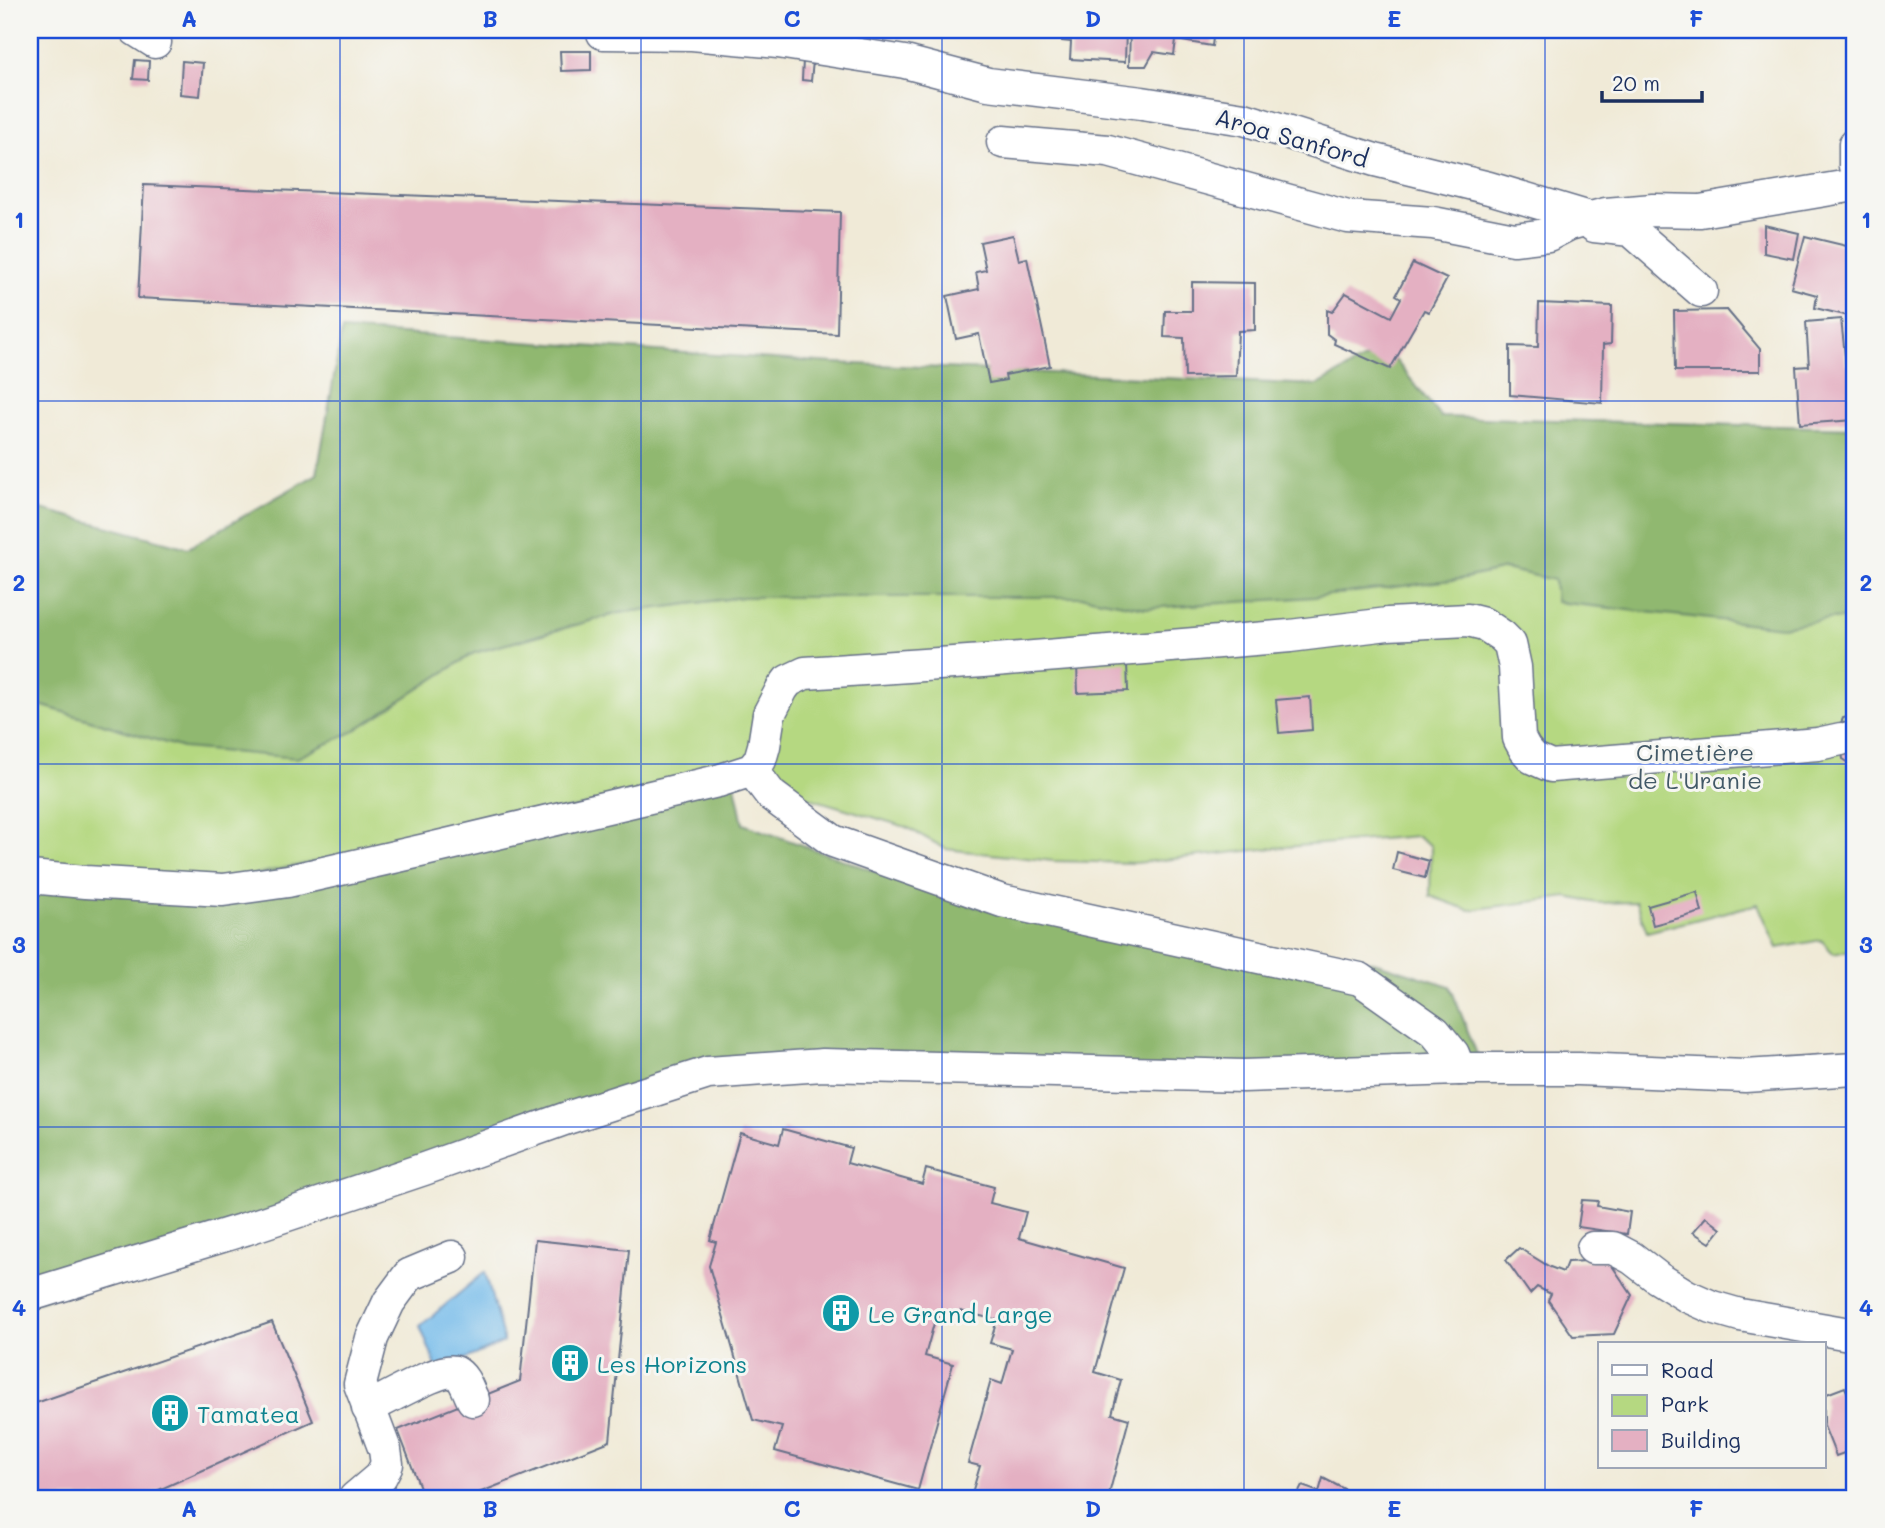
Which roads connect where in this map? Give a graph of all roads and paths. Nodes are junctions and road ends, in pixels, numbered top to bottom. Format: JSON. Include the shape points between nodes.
{"nodes":[{"id":1,"x":603,"y":33,"type":"dead end"},
{"id":2,"x":1003,"y":142,"type":"dead end"},
{"id":3,"x":1855,"y":145,"type":"edge"},
{"id":4,"x":1855,"y":166,"type":"edge"},
{"id":5,"x":1855,"y":185,"type":"edge"},
{"id":6,"x":1579,"y":221,"type":"junction"},
{"id":7,"x":1701,"y":291,"type":"dead end"},
{"id":8,"x":1841,"y":739,"type":"dead end"},
{"id":9,"x":752,"y":769,"type":"junction"},
{"id":10,"x":30,"y":877,"type":"edge"},
{"id":11,"x":1459,"y":1069,"type":"junction"},
{"id":12,"x":1855,"y":1069,"type":"edge"},
{"id":13,"x":1593,"y":1248,"type":"dead end"},
{"id":14,"x":452,"y":1257,"type":"dead end"},
{"id":15,"x":30,"y":1295,"type":"edge"},
{"id":16,"x":1855,"y":1335,"type":"edge"},
{"id":17,"x":473,"y":1400,"type":"dead end"},
{"id":18,"x":368,"y":1408,"type":"junction"},
{"id":19,"x":355,"y":1498,"type":"edge"}],
"edges":[{"from":1,"to":6,"type":"street","name":"Aroa Sanford","via":[[692,34],[778,42],[905,62],[988,84],[1244,119],[1375,160],[1489,188]]},
{"from":2,"to":6,"type":"street","via":[[1108,151],[1348,216],[1433,223],[1514,239],[1548,235]]},
{"from":3,"to":4,"type":"street"},
{"from":5,"to":6,"type":"street","via":[[1700,211],[1653,210]]},
{"from":6,"to":7,"type":"street","name":"Aroa Sanford","via":[[1631,230]]},
{"from":8,"to":9,"type":"street","via":[[1551,766],[1533,758],[1519,738],[1510,644],[1484,624],[1468,621],[805,673],[782,689],[769,714],[760,760]]},
{"from":9,"to":10,"type":"street","via":[[718,781],[288,881],[223,890]]},
{"from":9,"to":11,"type":"street","via":[[771,795],[833,841],[990,897],[1360,979],[1435,1032]]},
{"from":11,"to":12,"type":"street","via":[[1745,1076]]},
{"from":11,"to":15,"type":"street","via":[[1243,1076],[823,1065],[708,1073],[245,1229]]},
{"from":13,"to":16,"type":"street","via":[[1613,1248],[1712,1307]]},
{"from":14,"to":18,"type":"street","via":[[409,1275],[389,1302],[372,1338],[360,1384]]},
{"from":17,"to":18,"type":"street","via":[[463,1380],[448,1370]]},
{"from":18,"to":19,"type":"street","via":[[387,1464]]}]}
